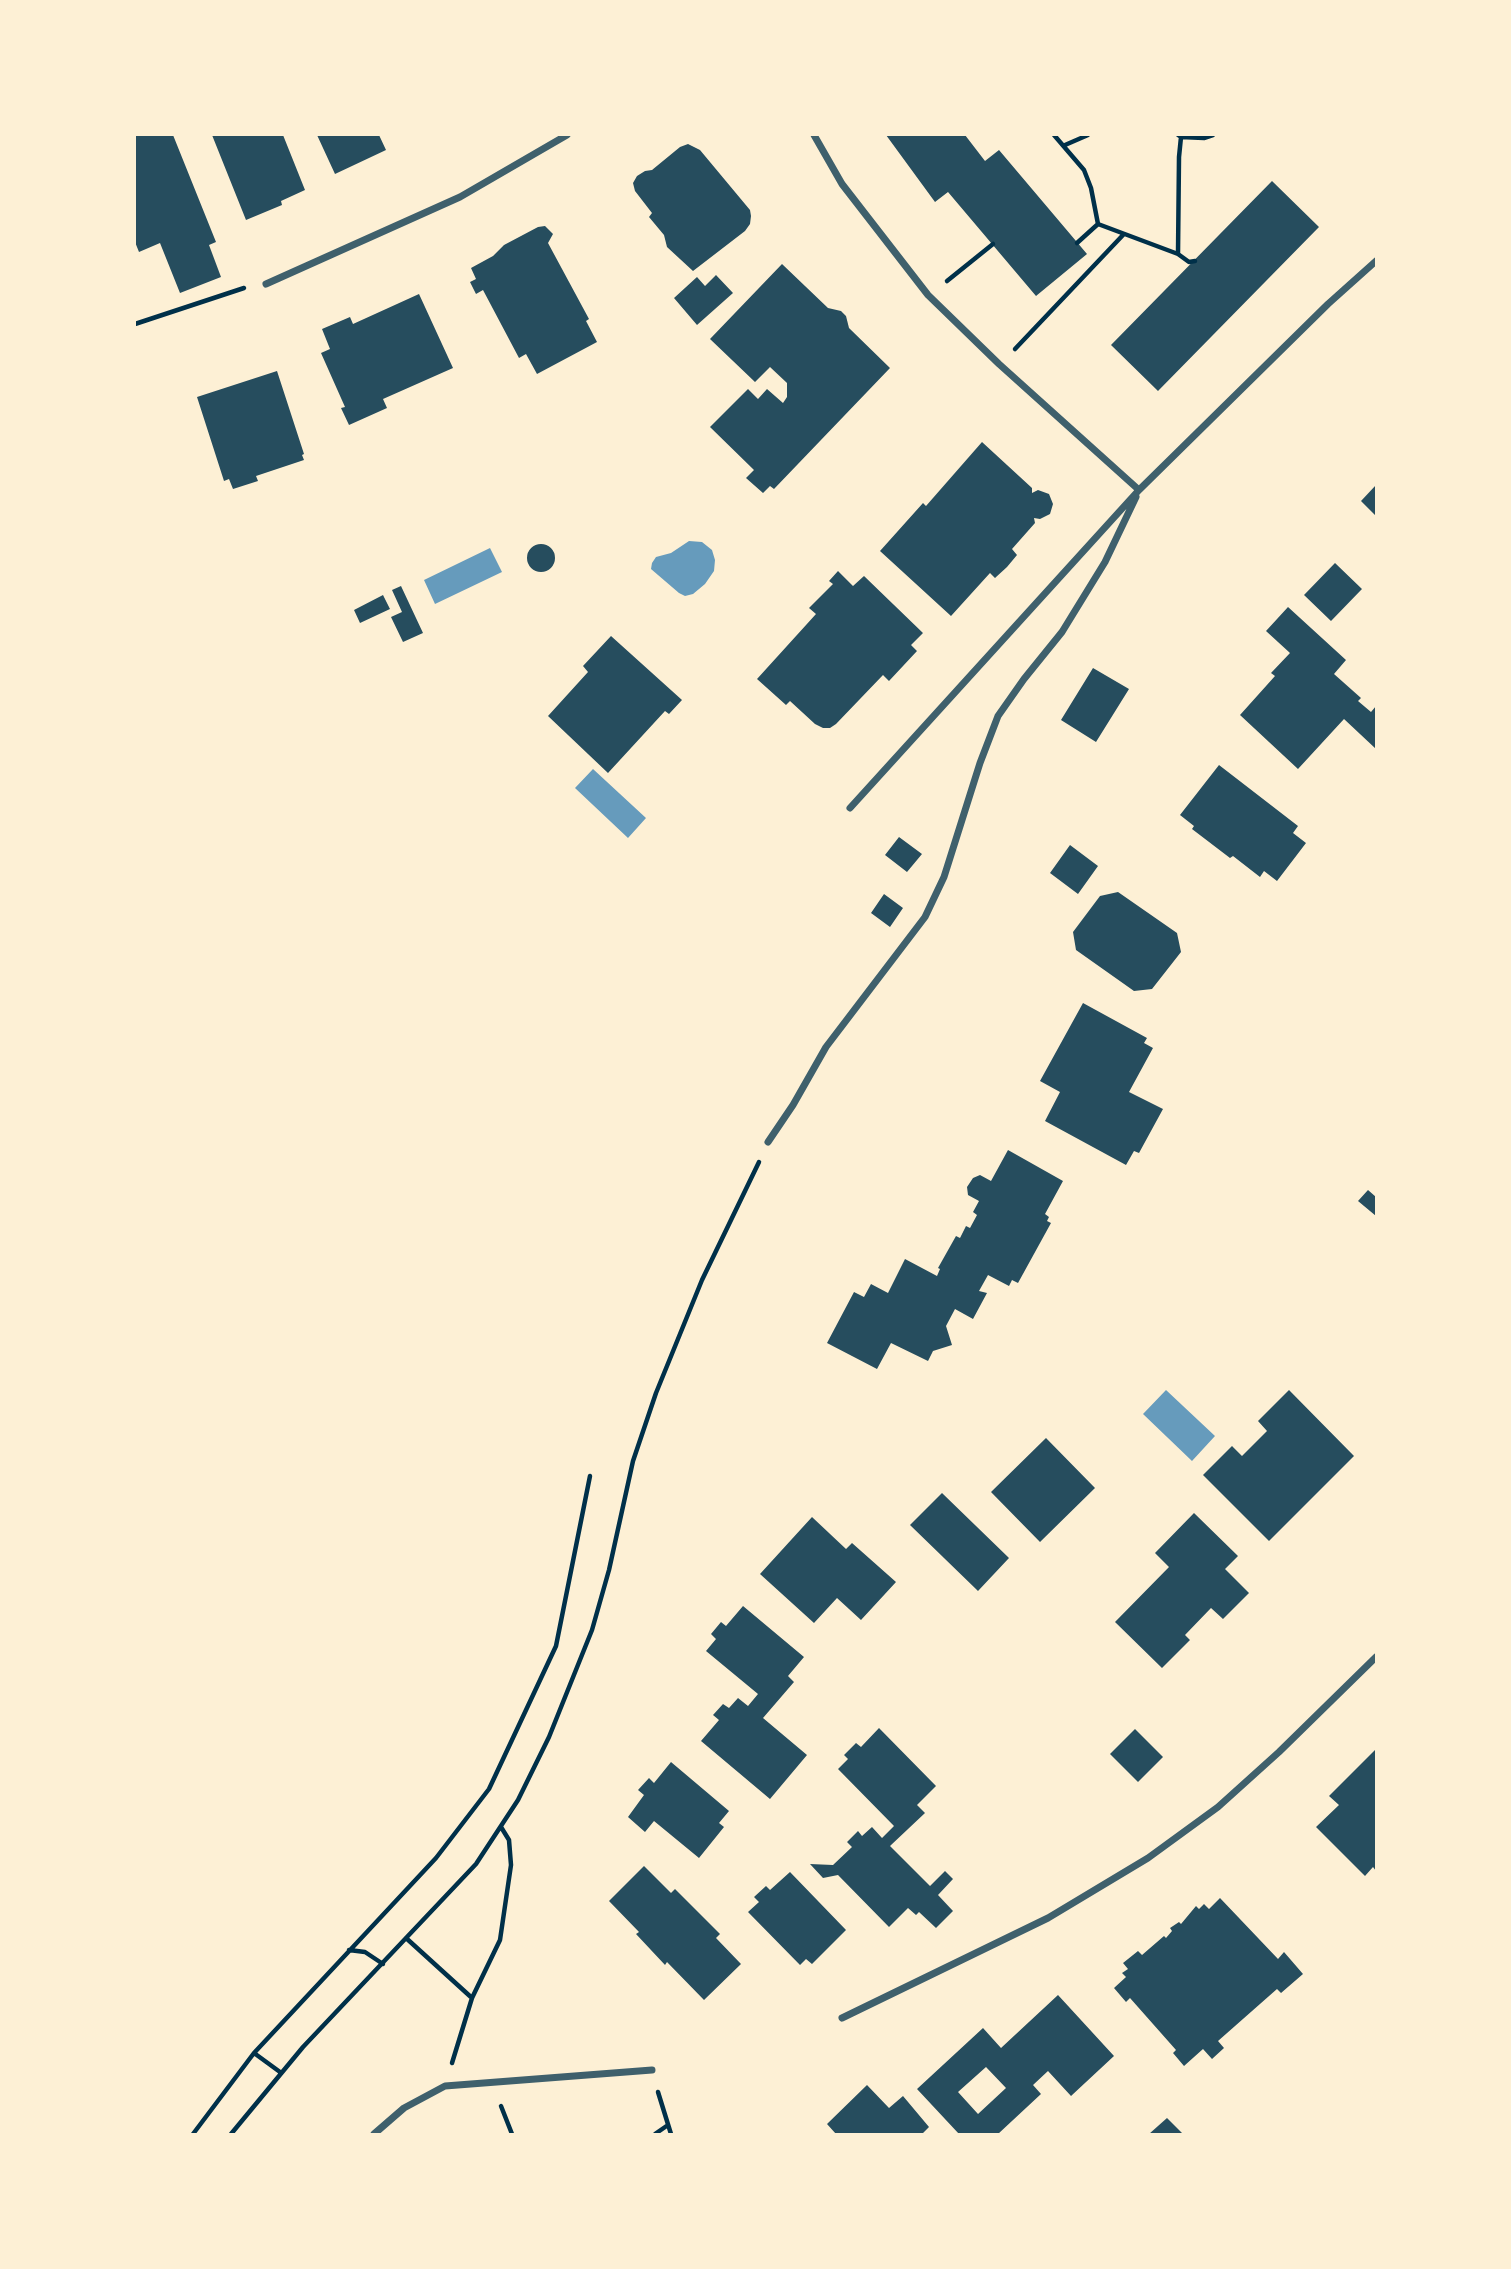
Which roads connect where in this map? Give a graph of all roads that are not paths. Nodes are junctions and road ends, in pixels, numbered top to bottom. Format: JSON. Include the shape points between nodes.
{"nodes":[{"id":1,"x":567,"y":135,"type":"edge"},
{"id":2,"x":814,"y":135,"type":"edge"},
{"id":3,"x":1376,"y":261,"type":"edge"},
{"id":4,"x":265,"y":284,"type":"road end"},
{"id":5,"x":1139,"y":490,"type":"junction"},
{"id":6,"x":850,"y":808,"type":"dead end"},
{"id":7,"x":768,"y":1142,"type":"road end"},
{"id":8,"x":1376,"y":1657,"type":"edge"},
{"id":9,"x":842,"y":2018,"type":"dead end"},
{"id":10,"x":652,"y":2070,"type":"road end"},
{"id":11,"x":374,"y":2134,"type":"edge"}],
"edges":[{"from":1,"to":4,"type":"street","via":[[460,197]]},
{"from":2,"to":5,"type":"street","via":[[842,184],[928,295]]},
{"from":3,"to":5,"type":"street"},
{"from":5,"to":6,"type":"street"},
{"from":5,"to":7,"type":"street","via":[[1105,562],[1062,632],[998,716],[944,877],[926,916],[826,1047]]},
{"from":8,"to":9,"type":"street","via":[[1218,1807],[1148,1858],[1048,1918]]},
{"from":10,"to":11,"type":"street","via":[[445,2086],[404,2108]]}]}
